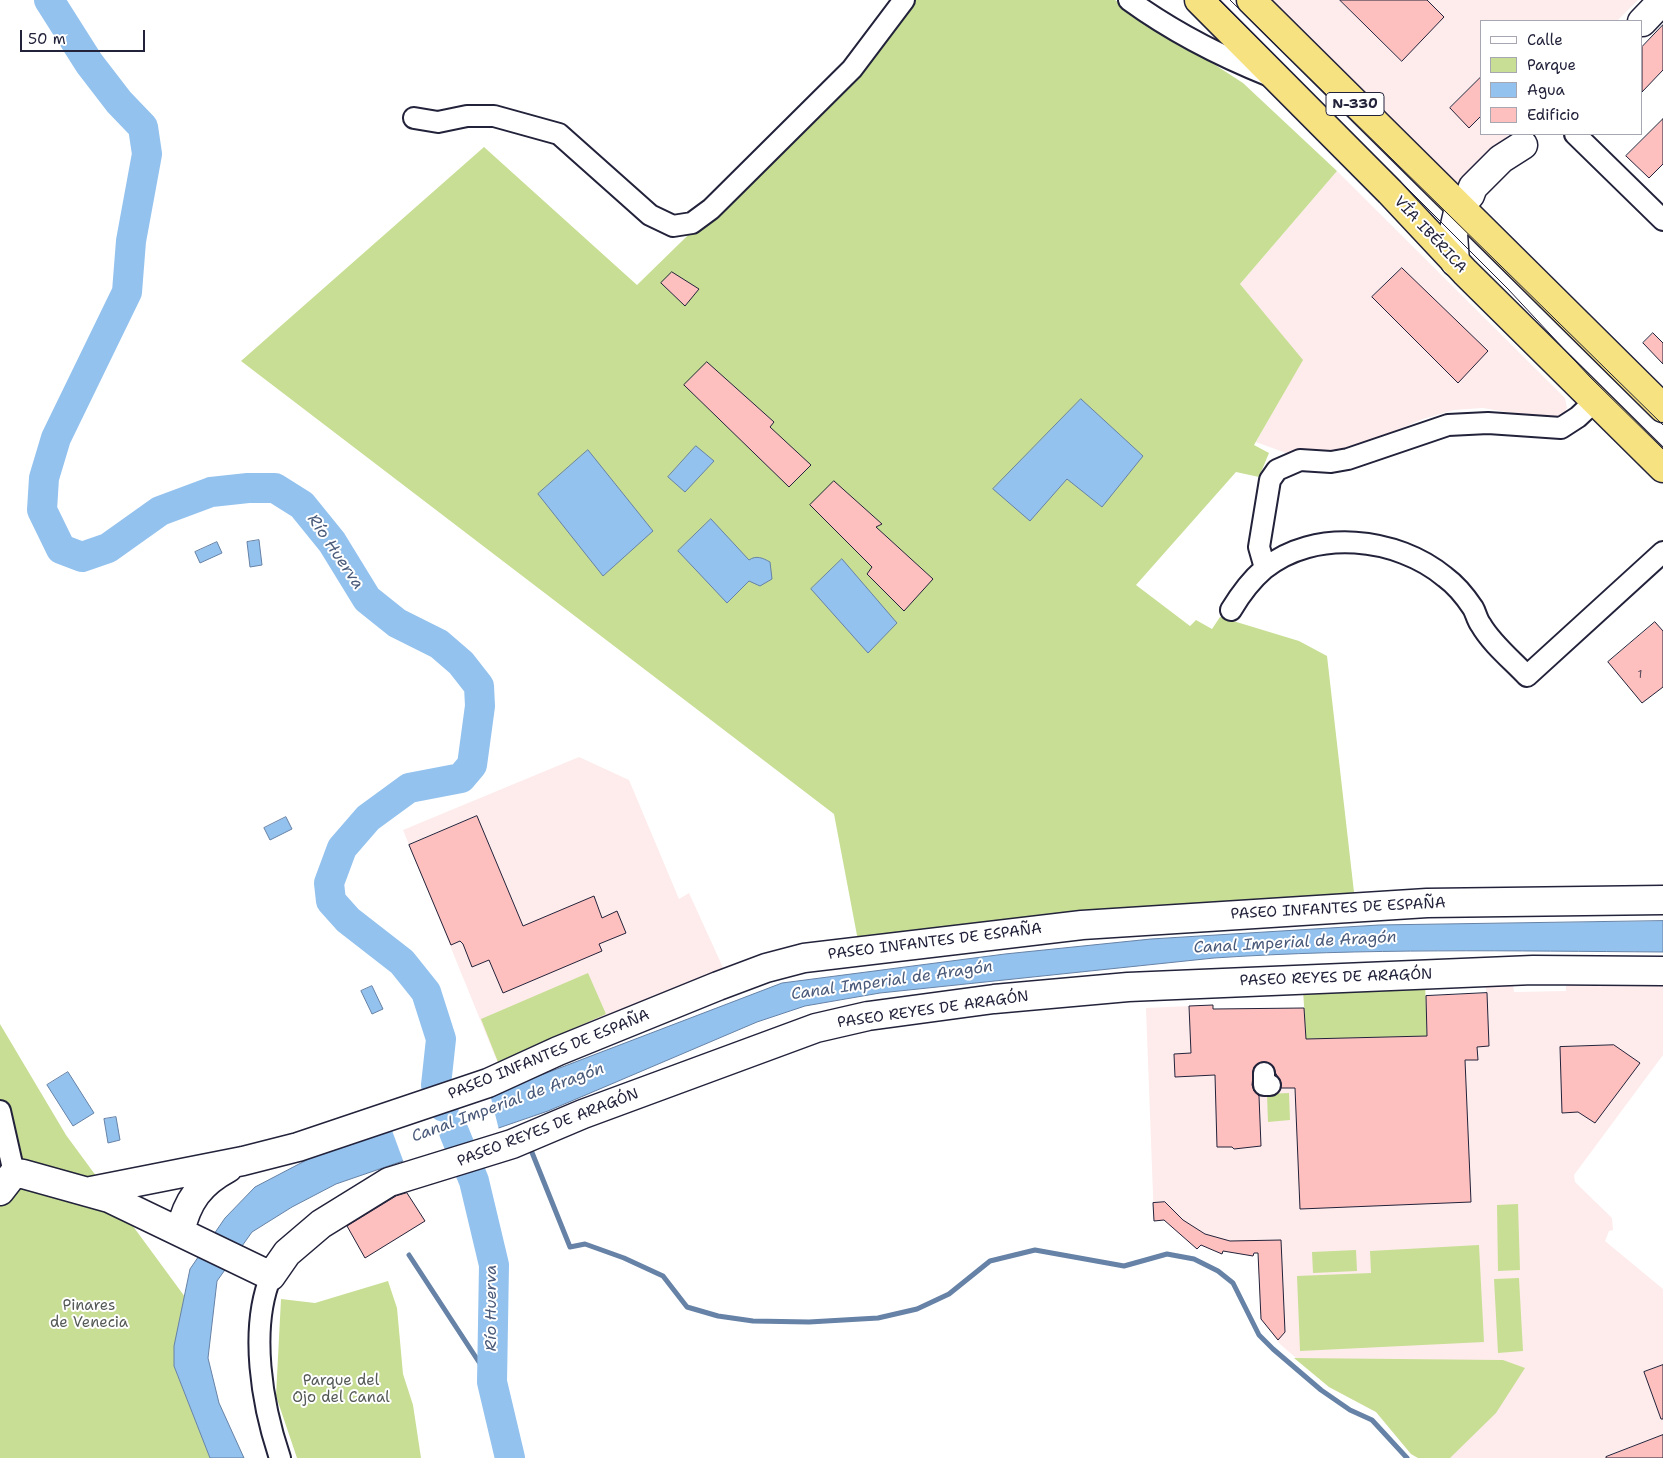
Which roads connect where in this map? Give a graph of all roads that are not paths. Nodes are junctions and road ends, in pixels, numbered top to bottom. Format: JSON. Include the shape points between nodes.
{"nodes":[{"id":1,"x":904,"y":0,"type":"edge"},
{"id":2,"x":1129,"y":0,"type":"edge"},
{"id":3,"x":1199,"y":0,"type":"edge"},
{"id":4,"x":1251,"y":0,"type":"edge"},
{"id":5,"x":1663,"y":0,"type":"edge"},
{"id":6,"x":1145,"y":6,"type":"edge"},
{"id":7,"x":1643,"y":21,"type":"edge"},
{"id":8,"x":1274,"y":78,"type":"junction"},
{"id":9,"x":414,"y":118,"type":"dead end"},
{"id":10,"x":1576,"y":135,"type":"edge"},
{"id":11,"x":1528,"y":139,"type":"edge"},
{"id":12,"x":1390,"y":192,"type":"junction"},
{"id":13,"x":1465,"y":202,"type":"junction"},
{"id":14,"x":1663,"y":220,"type":"edge"},
{"id":15,"x":1454,"y":262,"type":"junction"},
{"id":16,"x":1595,"y":401,"type":"junction"},
{"id":17,"x":1663,"y":408,"type":"edge"},
{"id":18,"x":1663,"y":468,"type":"edge"},
{"id":19,"x":1663,"y":552,"type":"edge"},
{"id":20,"x":1265,"y":568,"type":"junction"},
{"id":21,"x":1231,"y":610,"type":"dead end"},
{"id":22,"x":1663,"y":900,"type":"edge"},
{"id":23,"x":1663,"y":971,"type":"edge"},
{"id":24,"x":0,"y":1111,"type":"edge"},
{"id":25,"x":243,"y":1161,"type":"junction"},
{"id":26,"x":7,"y":1182,"type":"edge"},
{"id":27,"x":91,"y":1191,"type":"junction"},
{"id":28,"x":188,"y":1236,"type":"junction"},
{"id":29,"x":270,"y":1276,"type":"junction"},
{"id":30,"x":280,"y":1458,"type":"edge"}],
"edges":[{"from":1,"to":9,"type":"street","via":[[852,69],[711,209],[692,223],[673,226],[650,215],[559,134],[494,116],[467,116],[438,122]]},
{"from":2,"to":6,"type":"street"},
{"from":3,"to":8,"type":"highway","name":"VÍA IBÉRICA","number":"N-330"},
{"from":4,"to":13,"type":"highway","number":"N-330"},
{"from":5,"to":7,"type":"street"},
{"from":6,"to":8,"type":"street","via":[[1187,38]]},
{"from":8,"to":12,"type":"highway","name":"VÍA IBÉRICA","number":"N-330"},
{"from":10,"to":14,"type":"street"},
{"from":11,"to":13,"type":"street","via":[[1501,159],[1473,187]]},
{"from":12,"to":13,"type":"street","via":[[1435,216],[1447,215]]},
{"from":12,"to":15,"type":"highway","name":"VÍA IBÉRICA","number":"N-330"},
{"from":13,"to":15,"type":"street","via":[[1453,234]]},
{"from":13,"to":17,"type":"highway","number":"N-330"},
{"from":15,"to":16,"type":"highway","name":"VÍA IBÉRICA","number":"N-330"},
{"from":16,"to":18,"type":"highway","name":"VÍA IBÉRICA","number":"N-330"},
{"from":16,"to":20,"type":"street","via":[[1578,418],[1561,428],[1488,423],[1448,425],[1348,459],[1288,463],[1270,480],[1259,547]]},
{"from":19,"to":20,"type":"street","via":[[1527,676],[1481,625],[1462,593],[1440,573],[1409,555],[1388,548],[1340,542],[1316,545]]},
{"from":20,"to":21,"type":"street","via":[[1245,588]]},
{"from":22,"to":25,"type":"street","name":"PASEO INFANTES DE ESPAÑA","via":[[1427,902],[1082,925],[804,958],[718,986],[488,1083],[298,1147]]},
{"from":23,"to":29,"type":"street","name":"PASEO REYES DE ARAGÓN","via":[[1533,970],[1128,987],[994,999],[868,1016],[816,1028],[502,1147],[373,1190],[321,1224],[287,1252]]},
{"from":24,"to":26,"type":"street"},
{"from":25,"to":27,"type":"street","name":"PASEO INFANTES DE ESPAÑA"},
{"from":25,"to":28,"type":"street","name":"PASEO INFANTES DE ESPAÑA","via":[[218,1173],[197,1191],[189,1203]]},
{"from":26,"to":27,"type":"street","name":"PASEO INFANTES DE ESPAÑA"},
{"from":27,"to":28,"type":"street","name":"PASEO INFANTES DE ESPAÑA"},
{"from":28,"to":29,"type":"street","name":"PASEO INFANTES DE ESPAÑA"},
{"from":29,"to":30,"type":"street","name":"PASEO REYES DE ARAGÓN","via":[[260,1319],[261,1351],[264,1393]]}]}
